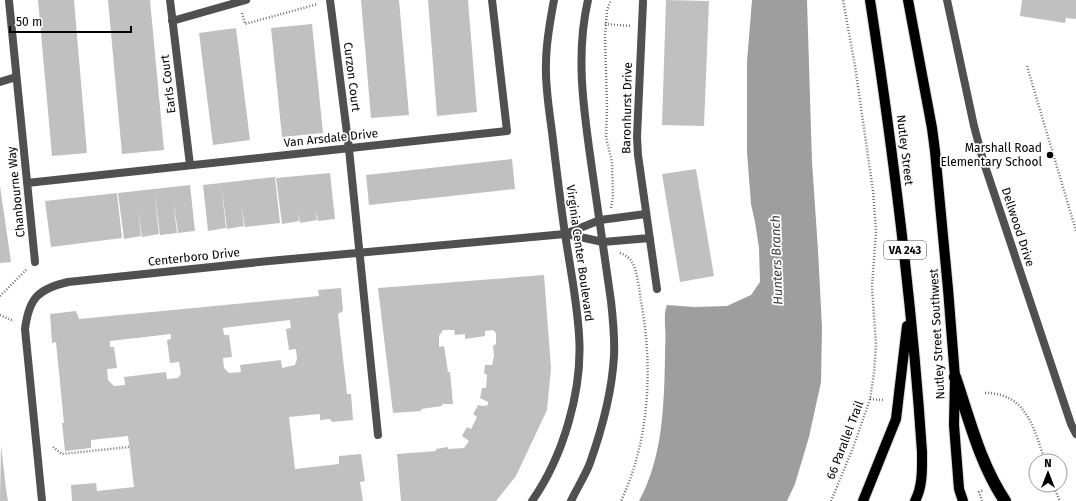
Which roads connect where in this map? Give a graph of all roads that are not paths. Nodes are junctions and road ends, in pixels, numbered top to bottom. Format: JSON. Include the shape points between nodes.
{"nodes":[{"id":1,"x":170,"y":0,"type":"edge"},
{"id":2,"x":246,"y":0,"type":"edge"},
{"id":3,"x":330,"y":0,"type":"edge"},
{"id":4,"x":492,"y":0,"type":"edge"},
{"id":5,"x":554,"y":0,"type":"edge"},
{"id":6,"x":588,"y":0,"type":"edge"},
{"id":7,"x":870,"y":0,"type":"edge"},
{"id":8,"x":908,"y":0,"type":"edge"},
{"id":9,"x":947,"y":0,"type":"edge"},
{"id":10,"x":8,"y":1,"type":"edge"},
{"id":11,"x":643,"y":2,"type":"dead end"},
{"id":12,"x":172,"y":21,"type":"junction"},
{"id":13,"x":16,"y":77,"type":"junction"},
{"id":14,"x":0,"y":82,"type":"edge"},
{"id":15,"x":349,"y":149,"type":"junction"},
{"id":16,"x":190,"y":165,"type":"junction"},
{"id":17,"x":27,"y":183,"type":"junction"},
{"id":18,"x":646,"y":214,"type":"junction"},
{"id":19,"x":600,"y":220,"type":"junction"},
{"id":20,"x":565,"y":234,"type":"junction"},
{"id":21,"x":650,"y":238,"type":"junction"},
{"id":22,"x":603,"y":242,"type":"junction"},
{"id":23,"x":359,"y":253,"type":"junction"},
{"id":24,"x":35,"y":262,"type":"road end"},
{"id":25,"x":657,"y":289,"type":"dead end"},
{"id":26,"x":909,"y":304,"type":"junction"},
{"id":27,"x":955,"y":377,"type":"junction"},
{"id":28,"x":1076,"y":434,"type":"edge"},
{"id":29,"x":378,"y":435,"type":"dead end"},
{"id":30,"x":42,"y":501,"type":"edge"},
{"id":31,"x":532,"y":501,"type":"edge"},
{"id":32,"x":571,"y":501,"type":"edge"},
{"id":33,"x":863,"y":501,"type":"edge"},
{"id":34,"x":915,"y":501,"type":"edge"},
{"id":35,"x":963,"y":501,"type":"edge"},
{"id":36,"x":1005,"y":501,"type":"edge"}],
"edges":[{"from":1,"to":12,"type":"street","name":"Earls Court"},
{"from":2,"to":12,"type":"street"},
{"from":3,"to":15,"type":"street","name":"Curzon Court"},
{"from":4,"to":15,"type":"street","name":"Van Arsdale Drive","via":[[507,131]]},
{"from":5,"to":20,"type":"street","name":"Virginia Center Boulevard","via":[[548,37],[547,87]]},
{"from":6,"to":19,"type":"street","name":"Virginia Center Boulevard","via":[[581,46],[582,88]]},
{"from":7,"to":26,"type":"main road","name":"Nutley Street","number":"VA 243","via":[[888,119]]},
{"from":8,"to":27,"type":"main road","name":"Nutley Street Southwest","number":"VA 243","via":[[932,128]]},
{"from":9,"to":28,"type":"street","name":"Dellwood Drive","via":[[983,160]]},
{"from":10,"to":13,"type":"street","name":"Chanbourne Way"},
{"from":11,"to":18,"type":"street","name":"Baronhurst Drive","via":[[637,137]]},
{"from":12,"to":16,"type":"street","name":"Earls Court"},
{"from":13,"to":14,"type":"street"},
{"from":13,"to":17,"type":"street","name":"Chanbourne Way"},
{"from":15,"to":16,"type":"street","name":"Van Arsdale Drive"},
{"from":15,"to":23,"type":"street","name":"Curzon Court"},
{"from":16,"to":17,"type":"street","name":"Van Arsdale Drive"},
{"from":17,"to":24,"type":"street","name":"Chanbourne Way"},
{"from":18,"to":19,"type":"street"},
{"from":18,"to":21,"type":"street","name":"Baronhurst Drive"},
{"from":19,"to":20,"type":"street"},
{"from":19,"to":22,"type":"street","name":"Virginia Center Boulevard"},
{"from":20,"to":22,"type":"street"},
{"from":20,"to":23,"type":"street","name":"Centerboro Drive"},
{"from":20,"to":31,"type":"street","name":"Virginia Center Boulevard","via":[[577,318],[579,360],[572,406],[564,435],[557,455]]},
{"from":21,"to":22,"type":"street"},
{"from":21,"to":25,"type":"street","name":"Baronhurst Drive"},
{"from":22,"to":32,"type":"street","name":"Virginia Center Boulevard","via":[[614,329],[614,357],[600,433],[589,464]]},
{"from":23,"to":29,"type":"street","name":"Curzon Court"},
{"from":23,"to":30,"type":"street","name":"Centerboro Drive","via":[[68,282],[41,292],[27,313],[25,329]]},
{"from":26,"to":33,"type":"main road","name":"Nutley Street","via":[[896,419]]},
{"from":26,"to":34,"type":"main road","name":"Nutley Street","number":"VA 243","via":[[922,452],[919,494]]},
{"from":27,"to":35,"type":"main road","name":"Nutley Street Southwest","number":"VA 243","via":[[954,425],[959,489]]},
{"from":27,"to":36,"type":"highway","via":[[983,459]]}]}
